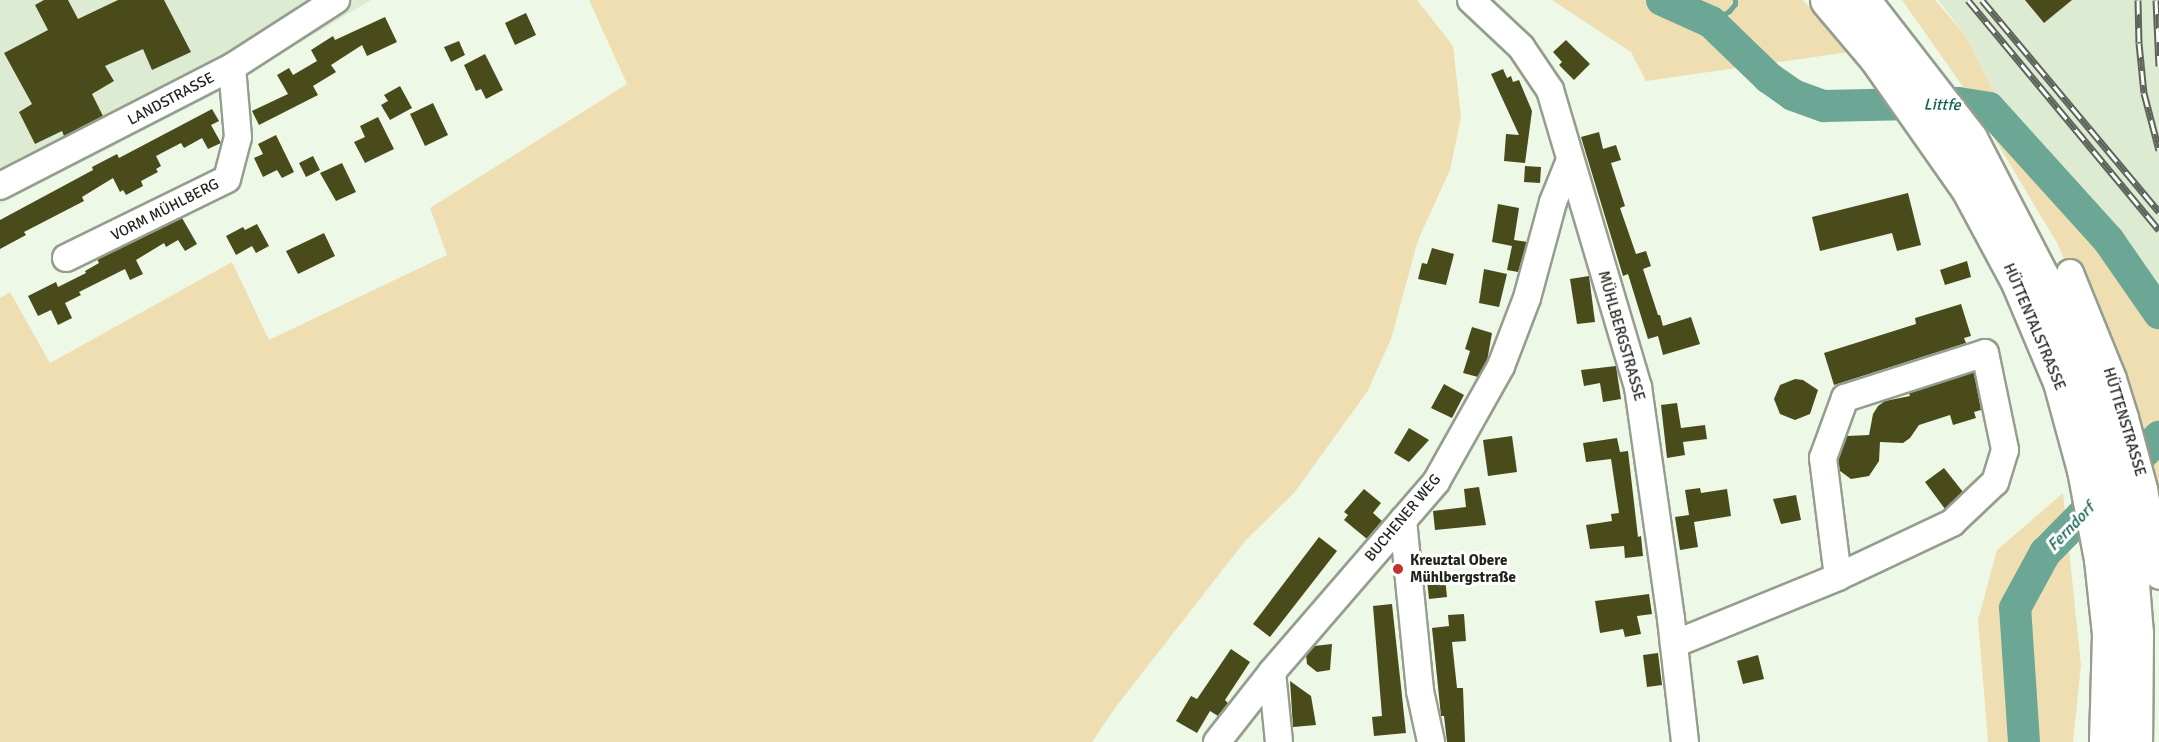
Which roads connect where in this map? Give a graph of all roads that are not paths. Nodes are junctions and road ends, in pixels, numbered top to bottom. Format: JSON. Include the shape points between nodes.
{"nodes":[{"id":1,"x":336,"y":0,"type":"edge"},
{"id":2,"x":1471,"y":0,"type":"edge"},
{"id":3,"x":1827,"y":0,"type":"edge"},
{"id":4,"x":1863,"y":0,"type":"edge"},
{"id":5,"x":1886,"y":49,"type":"junction"},
{"id":6,"x":232,"y":67,"type":"junction"},
{"id":7,"x":1569,"y":160,"type":"junction"},
{"id":8,"x":0,"y":186,"type":"edge"},
{"id":9,"x":66,"y":258,"type":"dead end"},
{"id":10,"x":2070,"y":273,"type":"dead end"},
{"id":11,"x":1402,"y":520,"type":"junction"},
{"id":12,"x":2159,"y":576,"type":"edge"},
{"id":13,"x":1838,"y":577,"type":"junction"},
{"id":14,"x":1674,"y":644,"type":"junction"},
{"id":15,"x":1272,"y":672,"type":"junction"},
{"id":16,"x":1217,"y":742,"type":"edge"},
{"id":17,"x":1279,"y":742,"type":"edge"},
{"id":18,"x":1431,"y":742,"type":"edge"},
{"id":19,"x":1685,"y":742,"type":"edge"},
{"id":20,"x":2106,"y":742,"type":"edge"},
{"id":21,"x":2135,"y":742,"type":"edge"}],
"edges":[{"from":1,"to":6,"type":"street","name":"LANDSTRASSE"},
{"from":2,"to":7,"type":"street","name":"MÜHLBERGSTRASSE","via":[[1521,47],[1550,90]]},
{"from":3,"to":5,"type":"highway","name":"HÜTTENTALSTRASSE"},
{"from":4,"to":5,"type":"highway","name":"HÜTTENTALSTRASSE"},
{"from":5,"to":20,"type":"highway","name":"HÜTTENTALSTRASSE","via":[[2018,282],[2060,382],[2084,470],[2102,559],[2109,633]]},
{"from":5,"to":21,"type":"highway","name":"HÜTTENTALSTRASSE","via":[[1970,138],[2041,275],[2085,373],[2111,464],[2130,559],[2136,633]]},
{"from":6,"to":8,"type":"street","name":"LANDSTRASSE"},
{"from":6,"to":9,"type":"street","name":"VORM MÜHLBERG","via":[[238,137],[227,179]]},
{"from":7,"to":11,"type":"street","name":"BUCHENER WEG","via":[[1502,366],[1436,482]]},
{"from":7,"to":14,"type":"street","name":"MÜHLBERGSTRASSE","via":[[1638,387]]},
{"from":10,"to":12,"type":"street","name":"HÜTTENSTRASSE","via":[[2126,418],[2144,489]]},
{"from":11,"to":15,"type":"street","name":"BUCHENER WEG"},
{"from":11,"to":18,"type":"street","via":[[1420,691]]},
{"from":13,"to":13,"type":"street","via":[[1823,458],[1845,398],[1985,353],[2006,450],[1995,482],[1952,523]]},
{"from":13,"to":14,"type":"street"},
{"from":14,"to":19,"type":"street","name":"MÜHLBERGSTRASSE"},
{"from":15,"to":16,"type":"street","name":"BUCHENER WEG"},
{"from":15,"to":17,"type":"street"}]}
